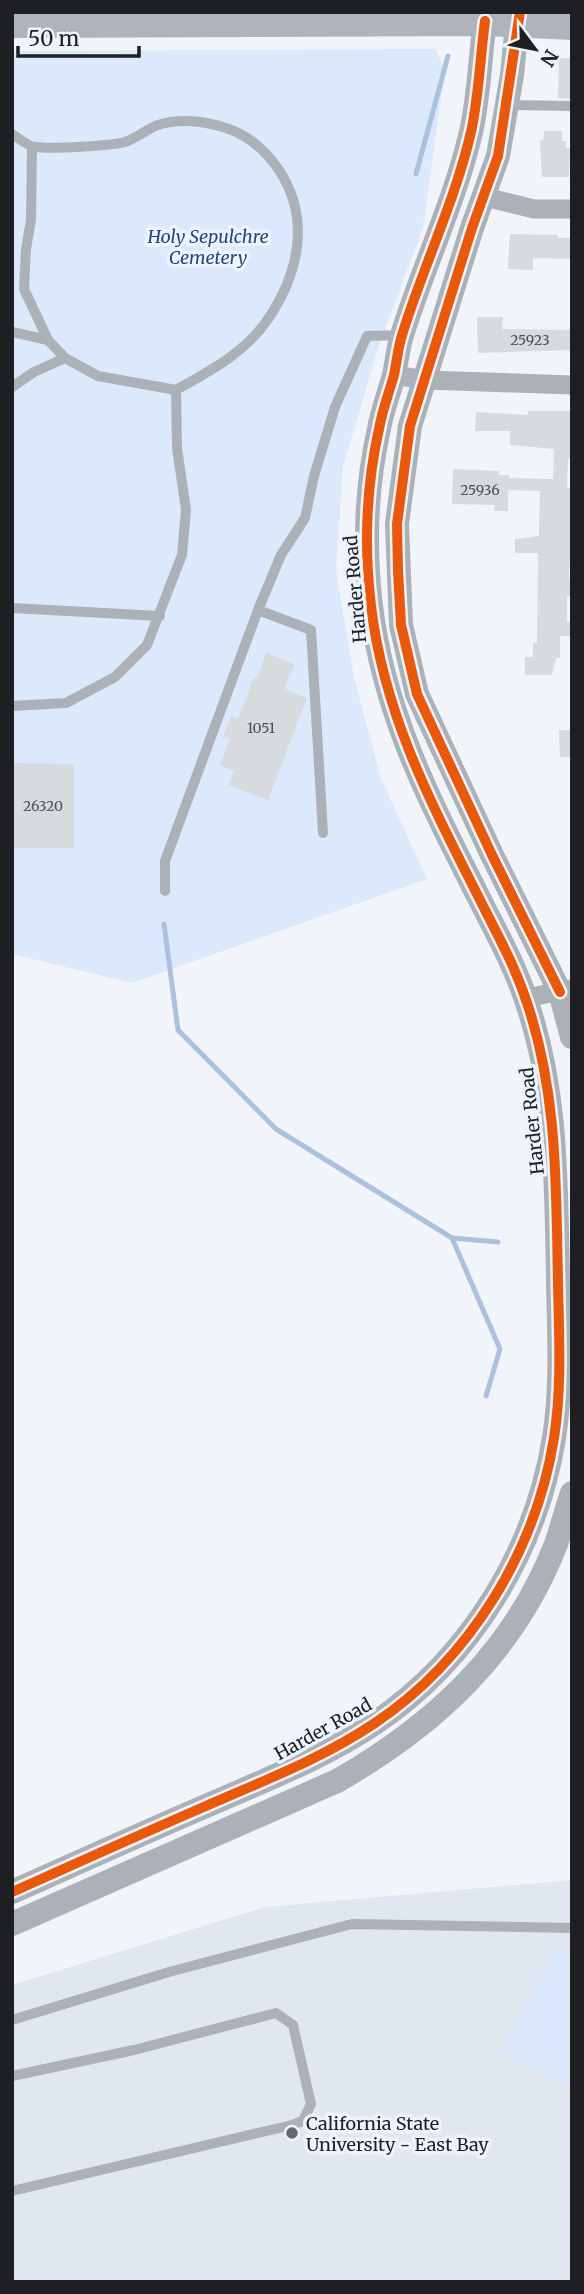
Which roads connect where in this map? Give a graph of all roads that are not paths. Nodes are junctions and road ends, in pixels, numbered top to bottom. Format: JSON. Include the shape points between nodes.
{"nodes":[{"id":1,"x":485,"y":21,"type":"junction"},
{"id":2,"x":12,"y":23,"type":"edge"},
{"id":3,"x":517,"y":24,"type":"junction"},
{"id":4,"x":572,"y":25,"type":"edge"},
{"id":5,"x":507,"y":105,"type":"junction"},
{"id":6,"x":572,"y":106,"type":"edge"},
{"id":7,"x":12,"y":134,"type":"edge"},
{"id":8,"x":32,"y":147,"type":"junction"},
{"id":9,"x":485,"y":197,"type":"junction"},
{"id":10,"x":572,"y":209,"type":"edge"},
{"id":11,"x":12,"y":332,"type":"edge"},
{"id":12,"x":402,"y":335,"type":"junction"},
{"id":13,"x":48,"y":340,"type":"junction"},
{"id":14,"x":65,"y":358,"type":"junction"},
{"id":15,"x":394,"y":375,"type":"junction"},
{"id":16,"x":426,"y":380,"type":"junction"},
{"id":17,"x":572,"y":385,"type":"edge"},
{"id":18,"x":12,"y":387,"type":"edge"},
{"id":19,"x":176,"y":390,"type":"junction"},
{"id":20,"x":12,"y":608,"type":"edge"},
{"id":21,"x":258,"y":610,"type":"junction"},
{"id":22,"x":160,"y":616,"type":"junction"},
{"id":23,"x":12,"y":706,"type":"edge"},
{"id":24,"x":323,"y":833,"type":"dead end"},
{"id":25,"x":165,"y":891,"type":"dead end"},
{"id":26,"x":566,"y":991,"type":"edge"},
{"id":27,"x":526,"y":998,"type":"junction"},
{"id":28,"x":572,"y":1037,"type":"edge"},
{"id":29,"x":572,"y":1493,"type":"edge"},
{"id":30,"x":12,"y":1892,"type":"edge"},
{"id":31,"x":12,"y":1924,"type":"edge"},
{"id":32,"x":572,"y":1928,"type":"edge"},
{"id":33,"x":12,"y":2020,"type":"edge"},
{"id":34,"x":12,"y":2076,"type":"edge"},
{"id":35,"x":12,"y":2191,"type":"edge"}],
"edges":[{"from":1,"to":2,"type":"main road"},
{"from":1,"to":3,"type":"main road"},
{"from":1,"to":12,"type":"street","name":"Harder Road","via":[[471,130]]},
{"from":3,"to":4,"type":"main road"},
{"from":3,"to":5,"type":"street"},
{"from":5,"to":6,"type":"lane"},
{"from":5,"to":9,"type":"street"},
{"from":7,"to":8,"type":"lane"},
{"from":8,"to":13,"type":"lane","via":[[24,289]]},
{"from":8,"to":19,"type":"lane","via":[[125,142],[158,125],[188,120],[226,128],[253,142],[288,183],[298,212],[298,244],[289,280],[267,320],[235,355]]},
{"from":9,"to":10,"type":"street","via":[[534,209]]},
{"from":9,"to":16,"type":"street"},
{"from":11,"to":13,"type":"lane"},
{"from":12,"to":15,"type":"street","name":"Harder Road"},
{"from":12,"to":21,"type":"lane","via":[[367,336],[335,407],[305,518],[281,555]]},
{"from":13,"to":14,"type":"lane"},
{"from":14,"to":18,"type":"lane"},
{"from":14,"to":19,"type":"lane","via":[[97,376]]},
{"from":15,"to":16,"type":"street"},
{"from":15,"to":27,"type":"street","name":"Harder Road","via":[[379,426],[367,509],[371,606],[386,683],[417,771]]},
{"from":16,"to":17,"type":"street"},
{"from":16,"to":26,"type":"street","via":[[410,426],[401,481],[397,524],[401,625],[417,694],[492,855]]},
{"from":19,"to":22,"type":"lane","via":[[177,448],[186,510],[183,555]]},
{"from":20,"to":22,"type":"lane"},
{"from":21,"to":24,"type":"lane","via":[[311,631]]},
{"from":21,"to":25,"type":"lane","via":[[165,861]]},
{"from":22,"to":23,"type":"lane","via":[[147,645],[115,677],[66,703]]},
{"from":26,"to":27,"type":"street"},
{"from":26,"to":28,"type":"street"},
{"from":27,"to":30,"type":"street","name":"Harder Road","via":[[550,1090],[555,1144],[558,1399],[541,1497],[512,1566],[471,1631],[442,1665],[379,1721],[312,1759]]},
{"from":29,"to":31,"type":"street","via":[[556,1544],[511,1630],[471,1679],[411,1734],[337,1781]]},
{"from":32,"to":33,"type":"lane","via":[[352,1924],[169,1972]]},
{"from":34,"to":35,"type":"lane","via":[[276,2013],[293,2025],[311,2104],[303,2121],[292,2125]]}]}
